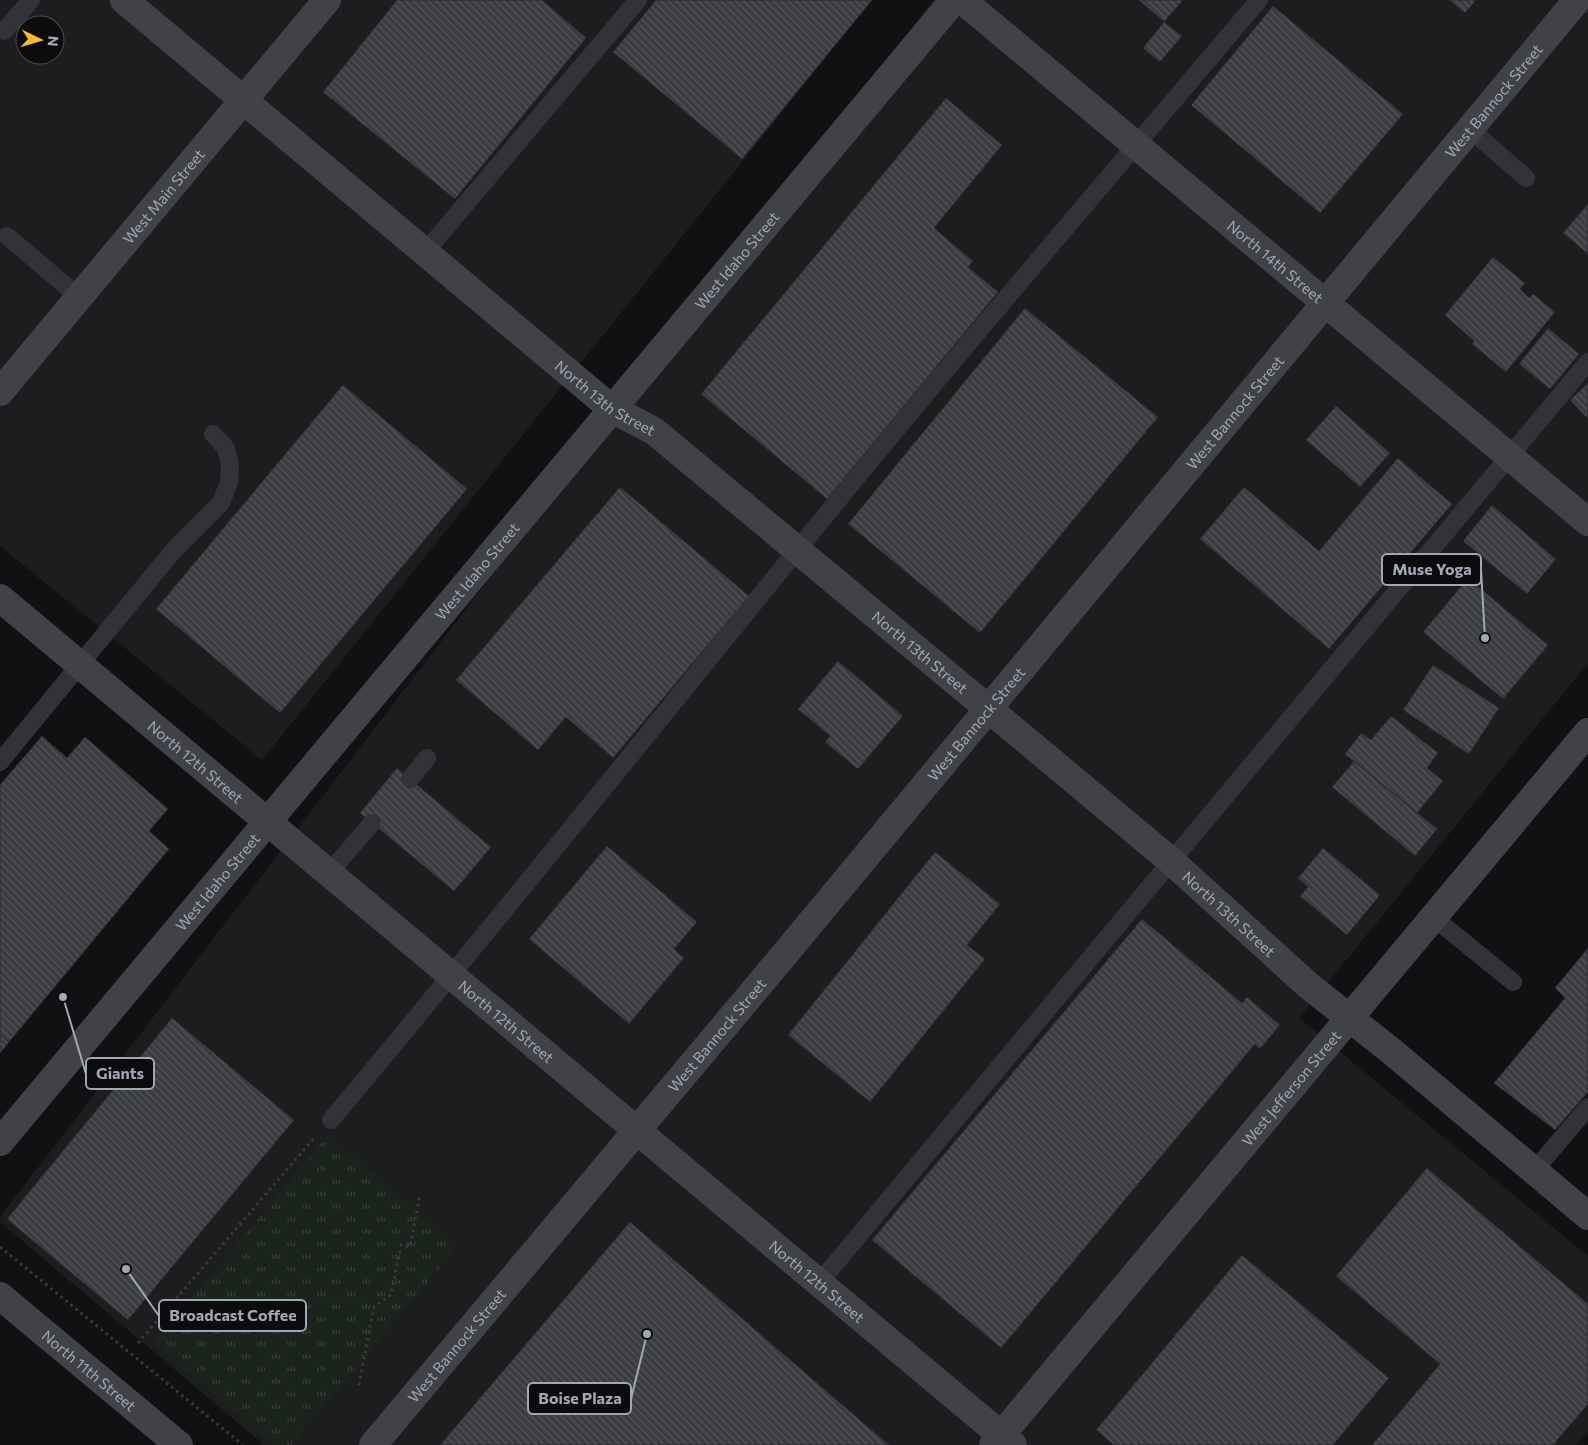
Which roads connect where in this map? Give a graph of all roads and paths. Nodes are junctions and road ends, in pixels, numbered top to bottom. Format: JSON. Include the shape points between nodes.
{"nodes":[{"id":1,"x":31,"y":0,"type":"edge"},
{"id":2,"x":124,"y":0,"type":"edge"},
{"id":3,"x":328,"y":0,"type":"edge"},
{"id":4,"x":638,"y":0,"type":"edge"},
{"id":5,"x":954,"y":0,"type":"edge"},
{"id":6,"x":962,"y":0,"type":"edge"},
{"id":7,"x":1259,"y":0,"type":"edge"},
{"id":8,"x":1577,"y":0,"type":"edge"},
{"id":9,"x":4,"y":31,"type":"dead end"},
{"id":10,"x":244,"y":100,"type":"junction"},
{"id":11,"x":1470,"y":129,"type":"junction"},
{"id":12,"x":1136,"y":145,"type":"junction"},
{"id":13,"x":1526,"y":178,"type":"dead end"},
{"id":14,"x":7,"y":236,"type":"dead end"},
{"id":15,"x":425,"y":252,"type":"junction"},
{"id":16,"x":79,"y":297,"type":"junction"},
{"id":17,"x":1326,"y":303,"type":"junction"},
{"id":18,"x":1588,"y":362,"type":"edge"},
{"id":19,"x":0,"y":392,"type":"edge"},
{"id":20,"x":612,"y":408,"type":"junction"},
{"id":21,"x":214,"y":434,"type":"dead end"},
{"id":22,"x":1509,"y":457,"type":"junction"},
{"id":23,"x":1588,"y":522,"type":"edge"},
{"id":24,"x":796,"y":551,"type":"junction"},
{"id":25,"x":0,"y":598,"type":"edge"},
{"id":26,"x":80,"y":665,"type":"junction"},
{"id":27,"x":988,"y":709,"type":"junction"},
{"id":28,"x":1588,"y":732,"type":"edge"},
{"id":29,"x":428,"y":758,"type":"dead end"},
{"id":30,"x":0,"y":762,"type":"edge"},
{"id":31,"x":410,"y":779,"type":"dead end"},
{"id":32,"x":268,"y":822,"type":"junction"},
{"id":33,"x":372,"y":823,"type":"dead end"},
{"id":34,"x":1171,"y":861,"type":"junction"},
{"id":35,"x":329,"y":874,"type":"junction"},
{"id":36,"x":1433,"y":917,"type":"junction"},
{"id":37,"x":452,"y":976,"type":"junction"},
{"id":38,"x":1513,"y":982,"type":"dead end"},
{"id":39,"x":1350,"y":1018,"type":"junction"},
{"id":40,"x":1588,"y":1108,"type":"edge"},
{"id":41,"x":330,"y":1120,"type":"joint"},
{"id":42,"x":637,"y":1130,"type":"junction"},
{"id":43,"x":0,"y":1142,"type":"edge"},
{"id":44,"x":1534,"y":1171,"type":"junction"},
{"id":45,"x":420,"y":1195,"type":"dead end"},
{"id":46,"x":1588,"y":1216,"type":"edge"},
{"id":47,"x":0,"y":1247,"type":"edge"},
{"id":48,"x":820,"y":1283,"type":"junction"},
{"id":49,"x":0,"y":1296,"type":"edge"},
{"id":50,"x":138,"y":1343,"type":"dead end"},
{"id":51,"x":358,"y":1385,"type":"dead end"},
{"id":52,"x":1002,"y":1442,"type":"edge"},
{"id":53,"x":180,"y":1445,"type":"edge"},
{"id":54,"x":243,"y":1445,"type":"edge"},
{"id":55,"x":373,"y":1445,"type":"edge"}],
"edges":[{"from":1,"to":9,"type":"lane"},
{"from":2,"to":10,"type":"street","name":"North 13th Street"},
{"from":3,"to":10,"type":"street","name":"West Main Street"},
{"from":4,"to":15,"type":"lane"},
{"from":5,"to":20,"type":"street","name":"West Idaho Street"},
{"from":6,"to":12,"type":"street","name":"North 14th Street"},
{"from":7,"to":12,"type":"lane"},
{"from":8,"to":11,"type":"street","name":"West Bannock Street"},
{"from":10,"to":15,"type":"street","name":"North 13th Street"},
{"from":10,"to":16,"type":"street","name":"West Main Street"},
{"from":11,"to":13,"type":"lane"},
{"from":11,"to":17,"type":"street","name":"West Bannock Street"},
{"from":12,"to":17,"type":"street","name":"North 14th Street"},
{"from":12,"to":24,"type":"lane"},
{"from":14,"to":16,"type":"lane"},
{"from":15,"to":20,"type":"street","name":"North 13th Street"},
{"from":16,"to":19,"type":"street","name":"West Main Street"},
{"from":17,"to":22,"type":"street","name":"North 14th Street"},
{"from":17,"to":27,"type":"street","name":"West Bannock Street"},
{"from":18,"to":22,"type":"lane"},
{"from":20,"to":24,"type":"street","name":"North 13th Street","via":[[654,431]]},
{"from":20,"to":32,"type":"street","name":"West Idaho Street"},
{"from":21,"to":26,"type":"lane","via":[[226,448],[230,465],[229,482],[221,502],[173,551]]},
{"from":22,"to":23,"type":"street","name":"North 14th Street"},
{"from":22,"to":34,"type":"lane"},
{"from":24,"to":27,"type":"street","name":"North 13th Street"},
{"from":24,"to":37,"type":"lane"},
{"from":25,"to":26,"type":"street","name":"North 12th Street"},
{"from":26,"to":30,"type":"lane"},
{"from":26,"to":32,"type":"street","name":"North 12th Street"},
{"from":27,"to":34,"type":"street","name":"North 13th Street"},
{"from":27,"to":42,"type":"street","name":"West Bannock Street"},
{"from":28,"to":36,"type":"street","name":"West Jefferson Street"},
{"from":29,"to":31,"type":"lane"},
{"from":32,"to":35,"type":"street","name":"North 12th Street"},
{"from":32,"to":43,"type":"street","name":"West Idaho Street"},
{"from":33,"to":35,"type":"lane"},
{"from":34,"to":39,"type":"street","name":"North 13th Street","via":[[1309,986]]},
{"from":34,"to":48,"type":"lane"},
{"from":35,"to":37,"type":"street","name":"North 12th Street"},
{"from":36,"to":38,"type":"lane"},
{"from":36,"to":39,"type":"street","name":"West Jefferson Street"},
{"from":37,"to":41,"type":"lane"},
{"from":37,"to":42,"type":"street","name":"North 12th Street"},
{"from":39,"to":44,"type":"street","name":"North 13th Street"},
{"from":39,"to":52,"type":"street","name":"West Jefferson Street"},
{"from":40,"to":44,"type":"lane"},
{"from":41,"to":50,"type":"path"},
{"from":42,"to":48,"type":"street","name":"North 12th Street"},
{"from":42,"to":55,"type":"street","name":"West Bannock Street"},
{"from":44,"to":46,"type":"street","name":"North 13th Street"},
{"from":45,"to":51,"type":"path","via":[[410,1247],[401,1245],[391,1295],[374,1307]]},
{"from":47,"to":54,"type":"path"},
{"from":48,"to":52,"type":"street","name":"North 12th Street"},
{"from":49,"to":53,"type":"street","name":"North 11th Street"}]}
